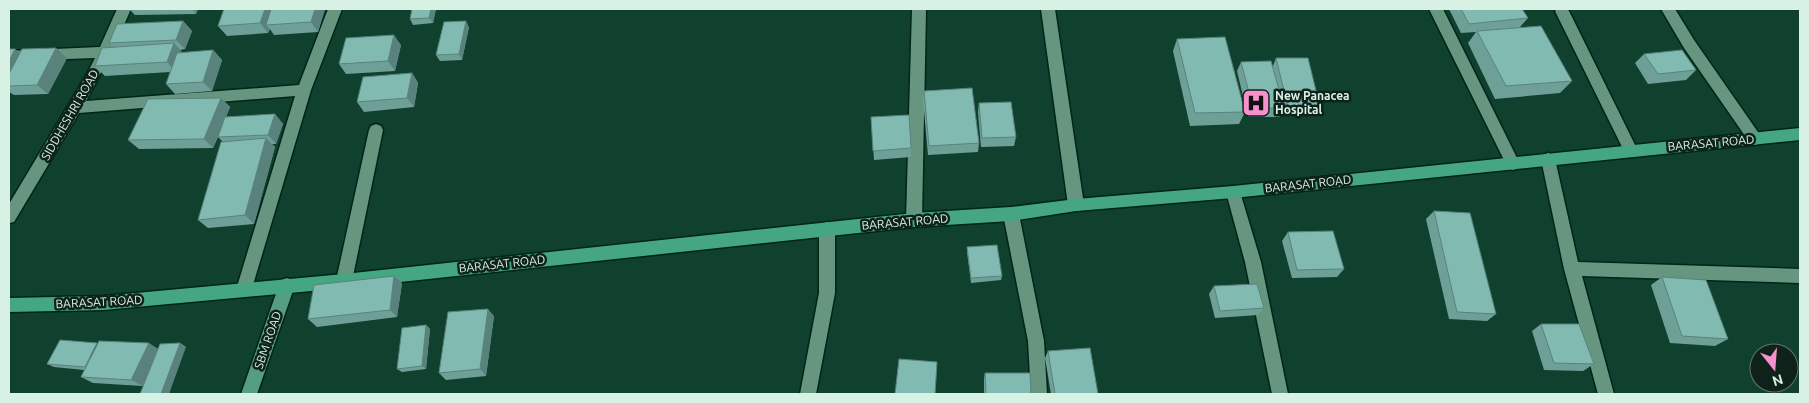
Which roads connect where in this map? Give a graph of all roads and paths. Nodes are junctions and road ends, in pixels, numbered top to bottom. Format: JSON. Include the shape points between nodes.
{"nodes":[{"id":1,"x":124,"y":9,"type":"edge"},
{"id":2,"x":335,"y":9,"type":"edge"},
{"id":3,"x":920,"y":9,"type":"edge"},
{"id":4,"x":1048,"y":9,"type":"edge"},
{"id":5,"x":1436,"y":9,"type":"edge"},
{"id":6,"x":1668,"y":9,"type":"edge"},
{"id":7,"x":1562,"y":11,"type":"dead end"},
{"id":8,"x":105,"y":52,"type":"junction"},
{"id":9,"x":9,"y":56,"type":"edge"},
{"id":10,"x":304,"y":90,"type":"junction"},
{"id":11,"x":76,"y":107,"type":"junction"},
{"id":12,"x":376,"y":130,"type":"dead end"},
{"id":13,"x":1800,"y":134,"type":"edge"},
{"id":14,"x":1754,"y":139,"type":"junction"},
{"id":15,"x":1631,"y":151,"type":"junction"},
{"id":16,"x":1548,"y":159,"type":"junction"},
{"id":17,"x":1513,"y":164,"type":"junction"},
{"id":18,"x":1233,"y":192,"type":"junction"},
{"id":19,"x":1076,"y":205,"type":"junction"},
{"id":20,"x":1011,"y":214,"type":"junction"},
{"id":21,"x":9,"y":217,"type":"edge"},
{"id":22,"x":914,"y":220,"type":"junction"},
{"id":23,"x":827,"y":229,"type":"junction"},
{"id":24,"x":1572,"y":269,"type":"junction"},
{"id":25,"x":1800,"y":276,"type":"edge"},
{"id":26,"x":344,"y":281,"type":"junction"},
{"id":27,"x":287,"y":285,"type":"junction"},
{"id":28,"x":244,"y":290,"type":"junction"},
{"id":29,"x":9,"y":305,"type":"edge"},
{"id":30,"x":249,"y":394,"type":"edge"},
{"id":31,"x":808,"y":394,"type":"edge"},
{"id":32,"x":1039,"y":394,"type":"edge"},
{"id":33,"x":1280,"y":394,"type":"edge"},
{"id":34,"x":1606,"y":394,"type":"edge"}],
"edges":[{"from":1,"to":8,"type":"street","name":"SIDDHESHRI ROAD"},
{"from":2,"to":10,"type":"street"},
{"from":3,"to":22,"type":"street"},
{"from":4,"to":19,"type":"street"},
{"from":5,"to":17,"type":"street"},
{"from":6,"to":14,"type":"street"},
{"from":7,"to":15,"type":"street"},
{"from":8,"to":9,"type":"street"},
{"from":8,"to":11,"type":"street","name":"SIDDHESHRI ROAD"},
{"from":10,"to":11,"type":"street"},
{"from":10,"to":28,"type":"street"},
{"from":11,"to":21,"type":"street","name":"SIDDHESHRI ROAD"},
{"from":12,"to":26,"type":"street"},
{"from":13,"to":14,"type":"main road","name":"BARASAT ROAD"},
{"from":14,"to":15,"type":"main road","name":"BARASAT ROAD"},
{"from":15,"to":16,"type":"main road","name":"BARASAT ROAD"},
{"from":16,"to":17,"type":"main road","name":"BARASAT ROAD"},
{"from":16,"to":24,"type":"street"},
{"from":17,"to":18,"type":"main road","name":"BARASAT ROAD"},
{"from":18,"to":19,"type":"main road","name":"BARASAT ROAD"},
{"from":18,"to":33,"type":"street","via":[[1253,262]]},
{"from":19,"to":20,"type":"main road","name":"BARASAT ROAD"},
{"from":20,"to":22,"type":"main road","name":"BARASAT ROAD"},
{"from":20,"to":32,"type":"street","via":[[1036,341]]},
{"from":22,"to":23,"type":"main road","name":"BARASAT ROAD"},
{"from":23,"to":26,"type":"main road","name":"BARASAT ROAD"},
{"from":23,"to":31,"type":"street","via":[[827,293]]},
{"from":24,"to":25,"type":"street"},
{"from":24,"to":34,"type":"street"},
{"from":26,"to":27,"type":"main road","name":"BARASAT ROAD"},
{"from":27,"to":28,"type":"main road","name":"BARASAT ROAD"},
{"from":27,"to":30,"type":"street","name":"SBM ROAD"},
{"from":28,"to":29,"type":"main road","name":"BARASAT ROAD","via":[[103,303]]}]}
